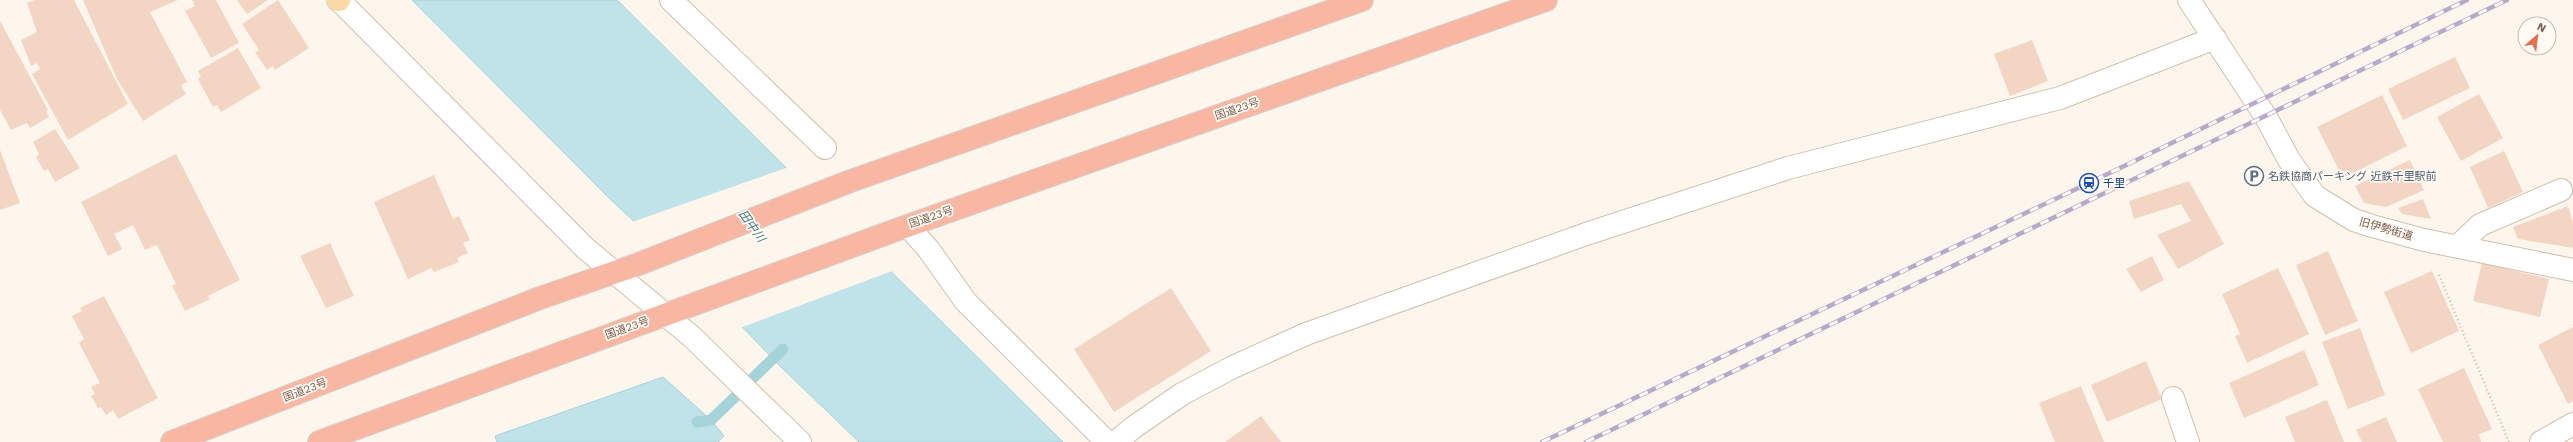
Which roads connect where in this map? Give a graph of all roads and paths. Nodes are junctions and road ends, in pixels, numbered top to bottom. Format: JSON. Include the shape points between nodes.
{"nodes":[{"id":1,"x":338,"y":0,"type":"edge"},
{"id":2,"x":671,"y":0,"type":"edge"},
{"id":3,"x":1362,"y":0,"type":"edge"},
{"id":4,"x":1546,"y":0,"type":"edge"},
{"id":5,"x":2189,"y":0,"type":"edge"},
{"id":6,"x":2215,"y":38,"type":"junction"},
{"id":7,"x":824,"y":148,"type":"dead end"},
{"id":8,"x":2561,"y":190,"type":"dead end"},
{"id":9,"x":902,"y":228,"type":"junction"},
{"id":10,"x":2424,"y":240,"type":"junction"},
{"id":11,"x":2458,"y":246,"type":"junction"},
{"id":12,"x":2573,"y":270,"type":"edge"},
{"id":13,"x":613,"y":272,"type":"junction"},
{"id":14,"x":674,"y":312,"type":"junction"},
{"id":15,"x":2173,"y":398,"type":"dead end"},
{"id":16,"x":2573,"y":424,"type":"edge"},
{"id":17,"x":172,"y":442,"type":"edge"},
{"id":18,"x":319,"y":442,"type":"edge"},
{"id":19,"x":800,"y":442,"type":"edge"},
{"id":20,"x":1107,"y":442,"type":"edge"},
{"id":21,"x":1116,"y":442,"type":"edge"},
{"id":22,"x":2188,"y":442,"type":"edge"},
{"id":23,"x":2509,"y":442,"type":"edge"},
{"id":24,"x":2541,"y":442,"type":"edge"}],
"edges":[{"from":1,"to":13,"type":"street","via":[[558,222]]},
{"from":2,"to":7,"type":"street"},
{"from":3,"to":13,"type":"highway","name":"国道23号","via":[[848,182]]},
{"from":4,"to":9,"type":"highway","name":"国道23号"},
{"from":5,"to":6,"type":"street"},
{"from":6,"to":10,"type":"street","name":"旧伊勢街道","via":[[2289,160],[2315,196],[2354,220]]},
{"from":6,"to":21,"type":"street","via":[[2060,98],[1788,168],[1586,234],[1306,334],[1233,367],[1182,394],[1134,426]]},
{"from":8,"to":11,"type":"street","via":[[2480,225]]},
{"from":9,"to":14,"type":"highway","name":"国道23号"},
{"from":9,"to":20,"type":"street","via":[[929,250],[966,302]]},
{"from":10,"to":11,"type":"street","name":"旧伊勢街道"},
{"from":10,"to":23,"type":"path"},
{"from":11,"to":12,"type":"street","name":"旧伊勢街道"},
{"from":13,"to":14,"type":"street"},
{"from":13,"to":17,"type":"highway","name":"国道23号"},
{"from":14,"to":18,"type":"highway","name":"国道23号"},
{"from":14,"to":19,"type":"street"},
{"from":15,"to":22,"type":"street"},
{"from":16,"to":24,"type":"street"}]}
